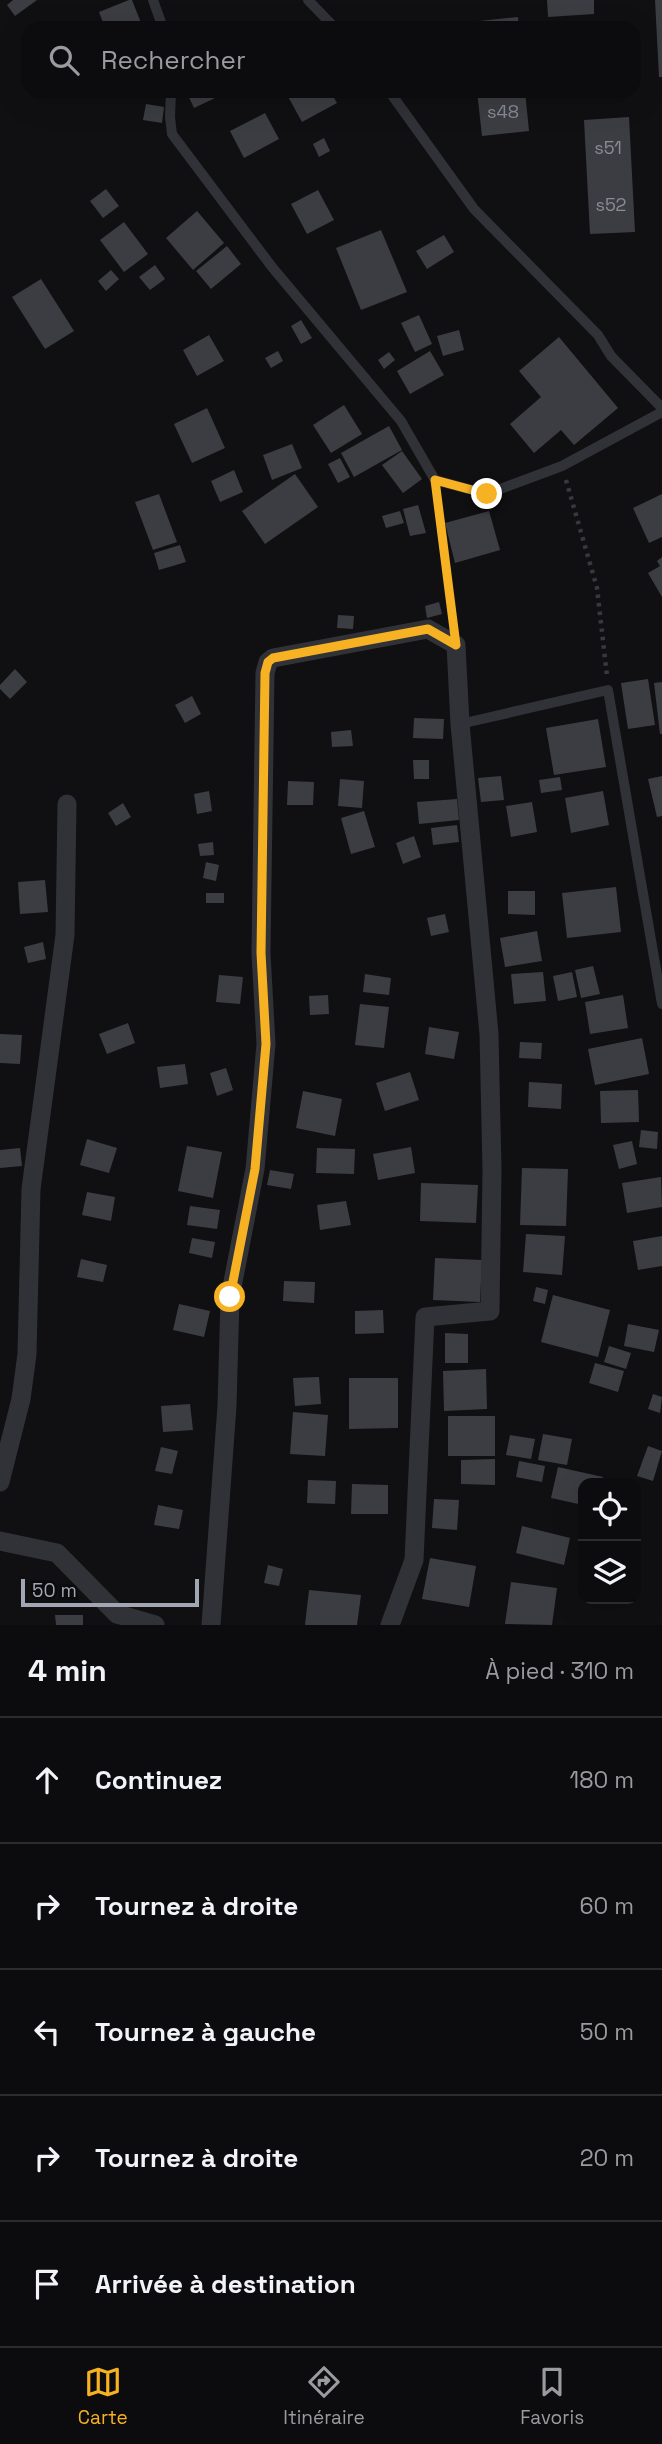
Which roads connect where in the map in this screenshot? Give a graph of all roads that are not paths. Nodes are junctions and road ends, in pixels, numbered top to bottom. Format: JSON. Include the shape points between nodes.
{"nodes":[{"id":1,"x":153,"y":0,"type":"edge"},
{"id":2,"x":308,"y":0,"type":"edge"},
{"id":3,"x":160,"y":21,"type":"edge"},
{"id":4,"x":328,"y":21,"type":"edge"},
{"id":5,"x":171,"y":98,"type":"edge"},
{"id":6,"x":394,"y":98,"type":"edge"},
{"id":7,"x":662,"y":410,"type":"edge"},
{"id":8,"x":460,"y":724,"type":"junction"},
{"id":9,"x":66,"y":804,"type":"dead end"},
{"id":10,"x":662,"y":1004,"type":"edge"},
{"id":11,"x":0,"y":1482,"type":"edge"},
{"id":12,"x":0,"y":1541,"type":"edge"},
{"id":13,"x":135,"y":1623,"type":"edge"},
{"id":14,"x":155,"y":1625,"type":"edge"},
{"id":15,"x":211,"y":1625,"type":"edge"},
{"id":16,"x":390,"y":1625,"type":"edge"}],
"edges":[{"from":1,"to":3,"type":"lane"},
{"from":2,"to":4,"type":"lane"},
{"from":5,"to":7,"type":"lane","via":[[172,134],[272,267],[401,421],[435,480],[487,494],[562,466]]},
{"from":6,"to":7,"type":"lane","via":[[474,209],[598,335],[611,356]]},
{"from":8,"to":10,"type":"lane","via":[[608,690]]},
{"from":8,"to":15,"type":"street","via":[[456,645],[428,629],[268,662],[261,953],[266,1044],[255,1169],[230,1297]]},
{"from":8,"to":16,"type":"street","via":[[489,1034],[491,1311],[425,1317],[414,1560]]},
{"from":9,"to":11,"type":"street","via":[[67,911],[30,1204],[27,1354]]},
{"from":12,"to":13,"type":"street","via":[[57,1553],[117,1614]]},
{"from":13,"to":14,"type":"street"}]}
